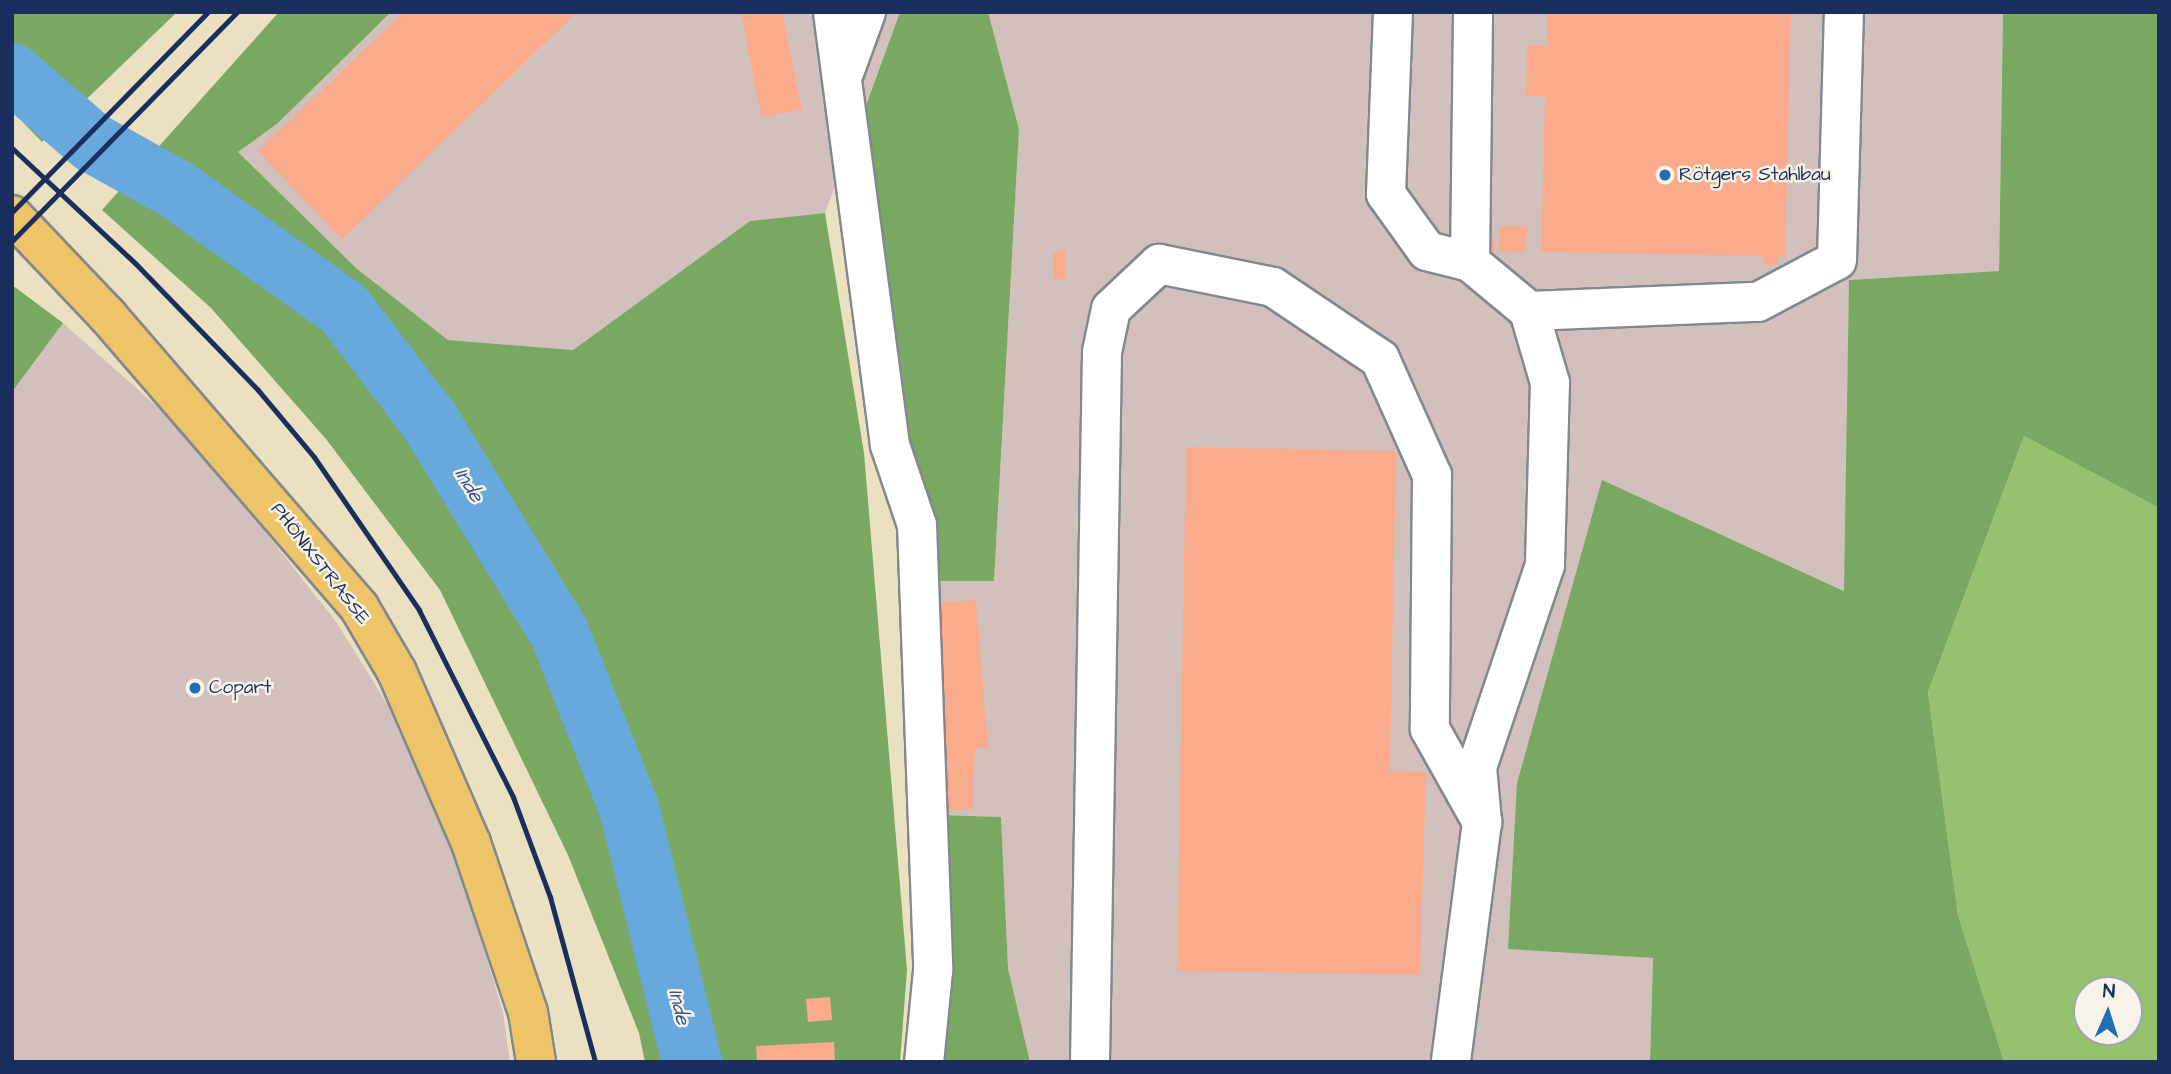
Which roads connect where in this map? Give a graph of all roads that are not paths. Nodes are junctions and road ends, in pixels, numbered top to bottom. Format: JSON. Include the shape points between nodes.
{"nodes":[{"id":1,"x":834,"y":12,"type":"edge"},
{"id":2,"x":866,"y":12,"type":"edge"},
{"id":3,"x":1393,"y":12,"type":"edge"},
{"id":4,"x":1473,"y":12,"type":"edge"},
{"id":5,"x":1844,"y":12,"type":"edge"},
{"id":6,"x":843,"y":75,"type":"junction"},
{"id":7,"x":12,"y":215,"type":"edge"},
{"id":8,"x":1470,"y":262,"type":"junction"},
{"id":9,"x":1528,"y":311,"type":"junction"},
{"id":10,"x":1482,"y":822,"type":"junction"},
{"id":11,"x":536,"y":1062,"type":"edge"},
{"id":12,"x":924,"y":1062,"type":"edge"},
{"id":13,"x":1090,"y":1062,"type":"edge"},
{"id":14,"x":1451,"y":1062,"type":"edge"}],
"edges":[{"from":1,"to":6,"type":"lane"},
{"from":2,"to":6,"type":"lane"},
{"from":3,"to":8,"type":"lane","via":[[1386,194],[1427,251]]},
{"from":4,"to":8,"type":"lane"},
{"from":5,"to":9,"type":"lane","via":[[1837,260],[1758,302]]},
{"from":6,"to":12,"type":"lane","via":[[890,445],[916,525],[933,971]]},
{"from":7,"to":11,"type":"main road","name":"PHÖNIXSTRASSE","via":[[107,315],[359,607],[397,671],[471,843],[528,1012]]},
{"from":8,"to":9,"type":"lane"},
{"from":9,"to":10,"type":"lane","via":[[1549,383],[1545,565],[1477,767]]},
{"from":10,"to":13,"type":"lane","via":[[1430,729],[1432,475],[1380,359],[1273,287],[1159,264],[1111,309],[1102,352]]},
{"from":10,"to":14,"type":"lane"}]}
